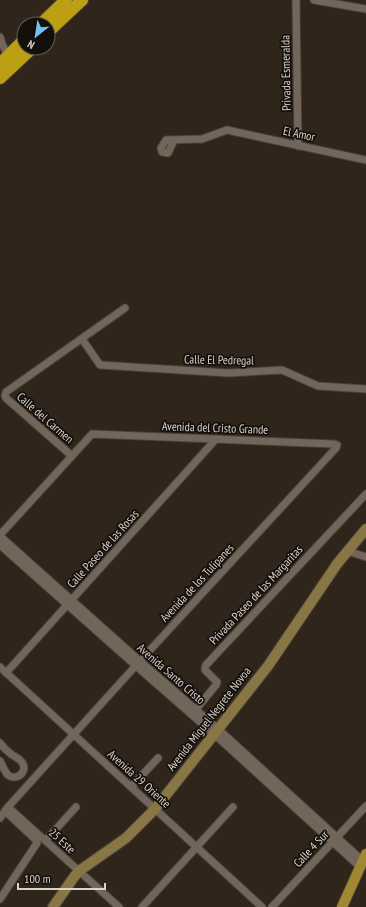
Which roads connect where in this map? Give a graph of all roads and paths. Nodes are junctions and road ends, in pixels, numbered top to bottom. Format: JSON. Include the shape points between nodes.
{"nodes":[{"id":1,"x":66,"y":0,"type":"edge"},
{"id":2,"x":82,"y":0,"type":"edge"},
{"id":3,"x":296,"y":0,"type":"edge"},
{"id":4,"x":314,"y":0,"type":"edge"},
{"id":5,"x":366,"y":10,"type":"edge"},
{"id":6,"x":49,"y":16,"type":"edge"},
{"id":7,"x":56,"y":24,"type":"edge"},
{"id":8,"x":0,"y":38,"type":"edge"},
{"id":9,"x":16,"y":51,"type":"edge"},
{"id":10,"x":21,"y":56,"type":"edge"},
{"id":11,"x":5,"y":67,"type":"edge"},
{"id":12,"x":174,"y":140,"type":"dead end"},
{"id":13,"x":298,"y":146,"type":"junction"},
{"id":14,"x":366,"y":160,"type":"edge"},
{"id":15,"x":125,"y":308,"type":"dead end"},
{"id":16,"x":82,"y":339,"type":"junction"},
{"id":17,"x":366,"y":389,"type":"edge"},
{"id":18,"x":216,"y":439,"type":"junction"},
{"id":19,"x":337,"y":446,"type":"joint"},
{"id":20,"x":72,"y":456,"type":"junction"},
{"id":21,"x":366,"y":494,"type":"edge"},
{"id":22,"x":366,"y":529,"type":"edge"},
{"id":23,"x":0,"y":535,"type":"edge"},
{"id":24,"x":0,"y":545,"type":"edge"},
{"id":25,"x":347,"y":551,"type":"junction"},
{"id":26,"x":366,"y":557,"type":"edge"},
{"id":27,"x":69,"y":603,"type":"junction"},
{"id":28,"x":138,"y":664,"type":"junction"},
{"id":29,"x":0,"y":667,"type":"edge"},
{"id":30,"x":6,"y":673,"type":"junction"},
{"id":31,"x":194,"y":712,"type":"junction"},
{"id":32,"x":216,"y":731,"type":"junction"},
{"id":33,"x":74,"y":735,"type":"junction"},
{"id":34,"x":1,"y":746,"type":"edge"},
{"id":35,"x":158,"y":758,"type":"dead end"},
{"id":36,"x":0,"y":761,"type":"edge"},
{"id":37,"x":131,"y":787,"type":"junction"},
{"id":38,"x":366,"y":806,"type":"edge"},
{"id":39,"x":76,"y":807,"type":"dead end"},
{"id":40,"x":233,"y":807,"type":"dead end"},
{"id":41,"x":6,"y":809,"type":"junction"},
{"id":42,"x":156,"y":810,"type":"junction"},
{"id":43,"x":0,"y":818,"type":"edge"},
{"id":44,"x":46,"y":840,"type":"junction"},
{"id":45,"x":335,"y":840,"type":"junction"},
{"id":46,"x":197,"y":847,"type":"junction"},
{"id":47,"x":364,"y":863,"type":"edge"},
{"id":48,"x":79,"y":871,"type":"junction"},
{"id":49,"x":0,"y":900,"type":"edge"},
{"id":50,"x":53,"y":907,"type":"edge"},
{"id":51,"x":119,"y":907,"type":"edge"},
{"id":52,"x":142,"y":907,"type":"edge"},
{"id":53,"x":262,"y":907,"type":"edge"},
{"id":54,"x":272,"y":907,"type":"edge"},
{"id":55,"x":342,"y":907,"type":"edge"},
{"id":56,"x":349,"y":907,"type":"edge"}],
"edges":[{"from":1,"to":6,"type":"highway"},
{"from":2,"to":7,"type":"highway"},
{"from":3,"to":13,"type":"street","name":"Privada Esmeralda"},
{"from":4,"to":5,"type":"street"},
{"from":8,"to":11,"type":"street"},
{"from":9,"to":11,"type":"highway"},
{"from":10,"to":11,"type":"highway"},
{"from":12,"to":13,"type":"street","name":"El Amor","via":[[202,139],[227,130]]},
{"from":13,"to":14,"type":"street","name":"El Amor"},
{"from":15,"to":16,"type":"street"},
{"from":16,"to":17,"type":"street","name":"Calle El Pedregal","via":[[100,365],[228,373],[282,370],[318,386]]},
{"from":16,"to":20,"type":"street","name":"Calle del Carmen","via":[[6,392],[5,396]]},
{"from":18,"to":19,"type":"street","name":"Avenida del Cristo Grande"},
{"from":18,"to":20,"type":"street","name":"Avenida del Cristo Grande","via":[[92,434]]},
{"from":18,"to":27,"type":"street","name":"Calle Paseo de las Rosas"},
{"from":19,"to":28,"type":"street","name":"Avenida de los Tulipanes"},
{"from":20,"to":23,"type":"street"},
{"from":21,"to":31,"type":"street","name":"Privada Paseo de las Margaritas","via":[[206,665],[206,670],[217,682]]},
{"from":22,"to":25,"type":"main road","name":"Avenida Miguel Negrete Novoa"},
{"from":23,"to":27,"type":"street","name":"Avenida Santo Cristo"},
{"from":24,"to":27,"type":"street","name":"Avenida Santo Cristo"},
{"from":25,"to":26,"type":"street"},
{"from":25,"to":32,"type":"main road","name":"Avenida Miguel Negrete Novoa","via":[[268,666]]},
{"from":27,"to":28,"type":"street","name":"Avenida Santo Cristo"},
{"from":27,"to":30,"type":"street","name":"Calle Paseo de las Rosas"},
{"from":28,"to":31,"type":"street","name":"Avenida Santo Cristo"},
{"from":28,"to":33,"type":"street","name":"Avenida de los Tulipanes"},
{"from":29,"to":30,"type":"street","name":"Avenida 29 Oriente"},
{"from":30,"to":33,"type":"street","name":"Avenida 29 Oriente"},
{"from":31,"to":32,"type":"street","name":"Avenida Santo Cristo"},
{"from":32,"to":42,"type":"main road","name":"Avenida Miguel Negrete Novoa"},
{"from":32,"to":45,"type":"street","name":"Avenida Santo Cristo"},
{"from":33,"to":37,"type":"street","name":"Avenida 29 Oriente"},
{"from":33,"to":41,"type":"street","name":"Avenida de los Tulipanes"},
{"from":34,"to":36,"type":"street","via":[[21,761],[24,770],[14,778],[8,774]]},
{"from":35,"to":37,"type":"street"},
{"from":37,"to":42,"type":"street","name":"Avenida 29 Oriente"},
{"from":38,"to":45,"type":"street","name":"Calle 4 Sur"},
{"from":39,"to":44,"type":"street"},
{"from":40,"to":46,"type":"street"},
{"from":41,"to":43,"type":"street","name":"Avenida de los Tulipanes"},
{"from":41,"to":44,"type":"street","name":"25 Este"},
{"from":41,"to":49,"type":"street","via":[[37,843]]},
{"from":42,"to":46,"type":"street","name":"Avenida 29 Oriente"},
{"from":42,"to":48,"type":"main road","name":"Avenida Miguel Negrete Novoa","via":[[126,838]]},
{"from":44,"to":48,"type":"street","name":"25 Este"},
{"from":45,"to":47,"type":"street","name":"Avenida Santo Cristo"},
{"from":45,"to":54,"type":"street","name":"Calle 4 Sur"},
{"from":46,"to":52,"type":"street"},
{"from":46,"to":53,"type":"street","name":"Avenida 29 Oriente"},
{"from":47,"to":55,"type":"main road"},
{"from":47,"to":56,"type":"main road"},
{"from":48,"to":50,"type":"main road","name":"Avenida Miguel Negrete Novoa"},
{"from":48,"to":51,"type":"street","name":"25 Este"}]}
